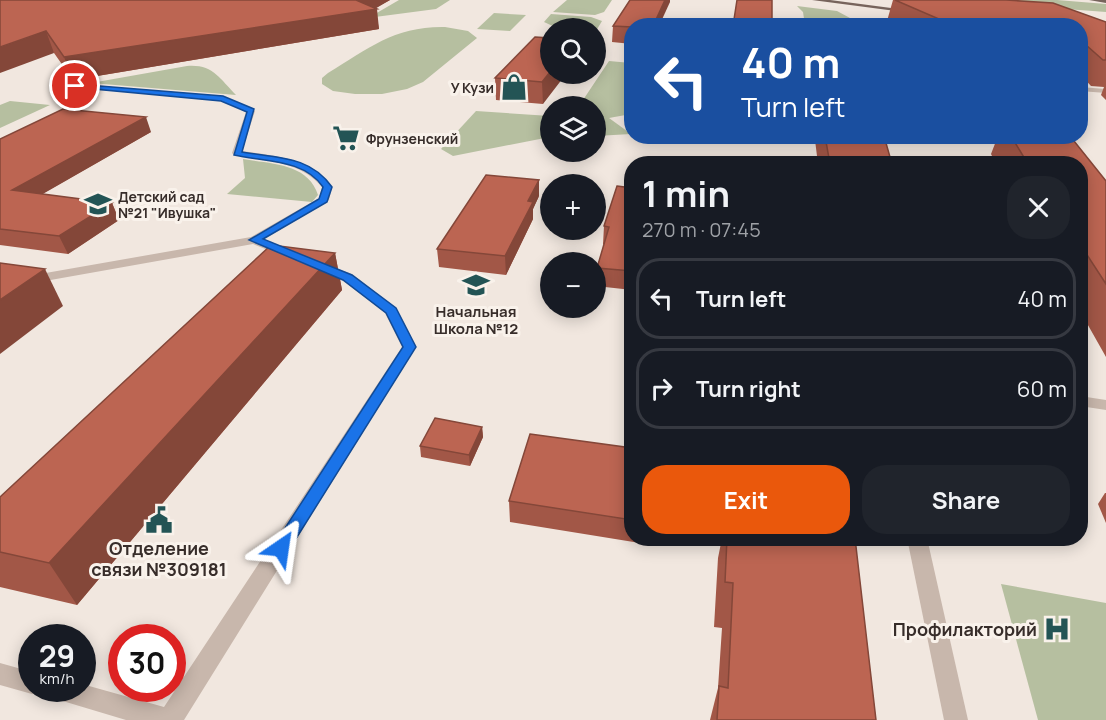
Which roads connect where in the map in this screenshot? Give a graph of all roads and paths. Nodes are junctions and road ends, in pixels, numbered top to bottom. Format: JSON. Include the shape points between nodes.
{"nodes":[{"id":1,"x":815,"y":0,"type":"edge"},
{"id":2,"x":1092,"y":0,"type":"edge"},
{"id":3,"x":1106,"y":1,"type":"edge"},
{"id":4,"x":920,"y":11,"type":"edge"},
{"id":5,"x":54,"y":84,"type":"dead end"},
{"id":6,"x":1088,"y":90,"type":"edge"},
{"id":7,"x":1106,"y":91,"type":"edge"},
{"id":8,"x":255,"y":240,"type":"junction"},
{"id":9,"x":0,"y":285,"type":"edge"},
{"id":10,"x":1088,"y":402,"type":"edge"},
{"id":11,"x":1106,"y":405,"type":"edge"},
{"id":12,"x":919,"y":546,"type":"edge"},
{"id":13,"x":0,"y":674,"type":"edge"},
{"id":14,"x":18,"y":678,"type":"edge"},
{"id":15,"x":96,"y":700,"type":"edge"},
{"id":16,"x":169,"y":720,"type":"edge"},
{"id":17,"x":956,"y":720,"type":"edge"}],
"edges":[{"from":1,"to":4,"type":"main road"},
{"from":2,"to":3,"type":"main road"},
{"from":5,"to":8,"type":"street","via":[[223,98],[251,111],[237,153],[304,166],[319,175],[327,187],[324,200]]},
{"from":6,"to":7,"type":"street"},
{"from":8,"to":9,"type":"street"},
{"from":8,"to":16,"type":"street","via":[[347,277],[391,311],[409,347]]},
{"from":10,"to":11,"type":"street"},
{"from":12,"to":17,"type":"street"},
{"from":13,"to":14,"type":"street"},
{"from":15,"to":16,"type":"street"}]}
